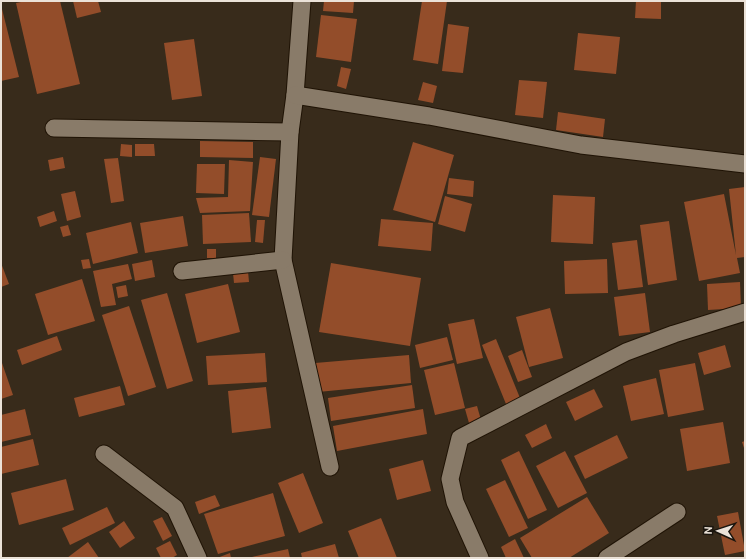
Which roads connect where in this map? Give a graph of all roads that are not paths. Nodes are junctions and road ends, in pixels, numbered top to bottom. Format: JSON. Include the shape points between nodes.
{"nodes":[{"id":1,"x":302,"y":1,"type":"edge"},
{"id":2,"x":295,"y":95,"type":"junction"},
{"id":3,"x":54,"y":128,"type":"dead end"},
{"id":4,"x":290,"y":132,"type":"junction"},
{"id":5,"x":745,"y":164,"type":"edge"},
{"id":6,"x":283,"y":260,"type":"junction"},
{"id":7,"x":182,"y":271,"type":"dead end"},
{"id":8,"x":745,"y":312,"type":"edge"},
{"id":9,"x":104,"y":454,"type":"dead end"},
{"id":10,"x":330,"y":467,"type":"dead end"},
{"id":11,"x":677,"y":512,"type":"dead end"},
{"id":12,"x":198,"y":558,"type":"edge"},
{"id":13,"x":480,"y":558,"type":"edge"},
{"id":14,"x":606,"y":558,"type":"edge"}],
"edges":[{"from":1,"to":2,"type":"street"},
{"from":2,"to":4,"type":"street"},
{"from":2,"to":5,"type":"street","via":[[429,116],[581,145]]},
{"from":3,"to":4,"type":"street"},
{"from":4,"to":6,"type":"street"},
{"from":6,"to":7,"type":"street"},
{"from":6,"to":10,"type":"street"},
{"from":8,"to":13,"type":"street","via":[[626,352],[460,438],[450,479],[455,502]]},
{"from":9,"to":12,"type":"street","via":[[175,508]]},
{"from":11,"to":14,"type":"street"}]}
